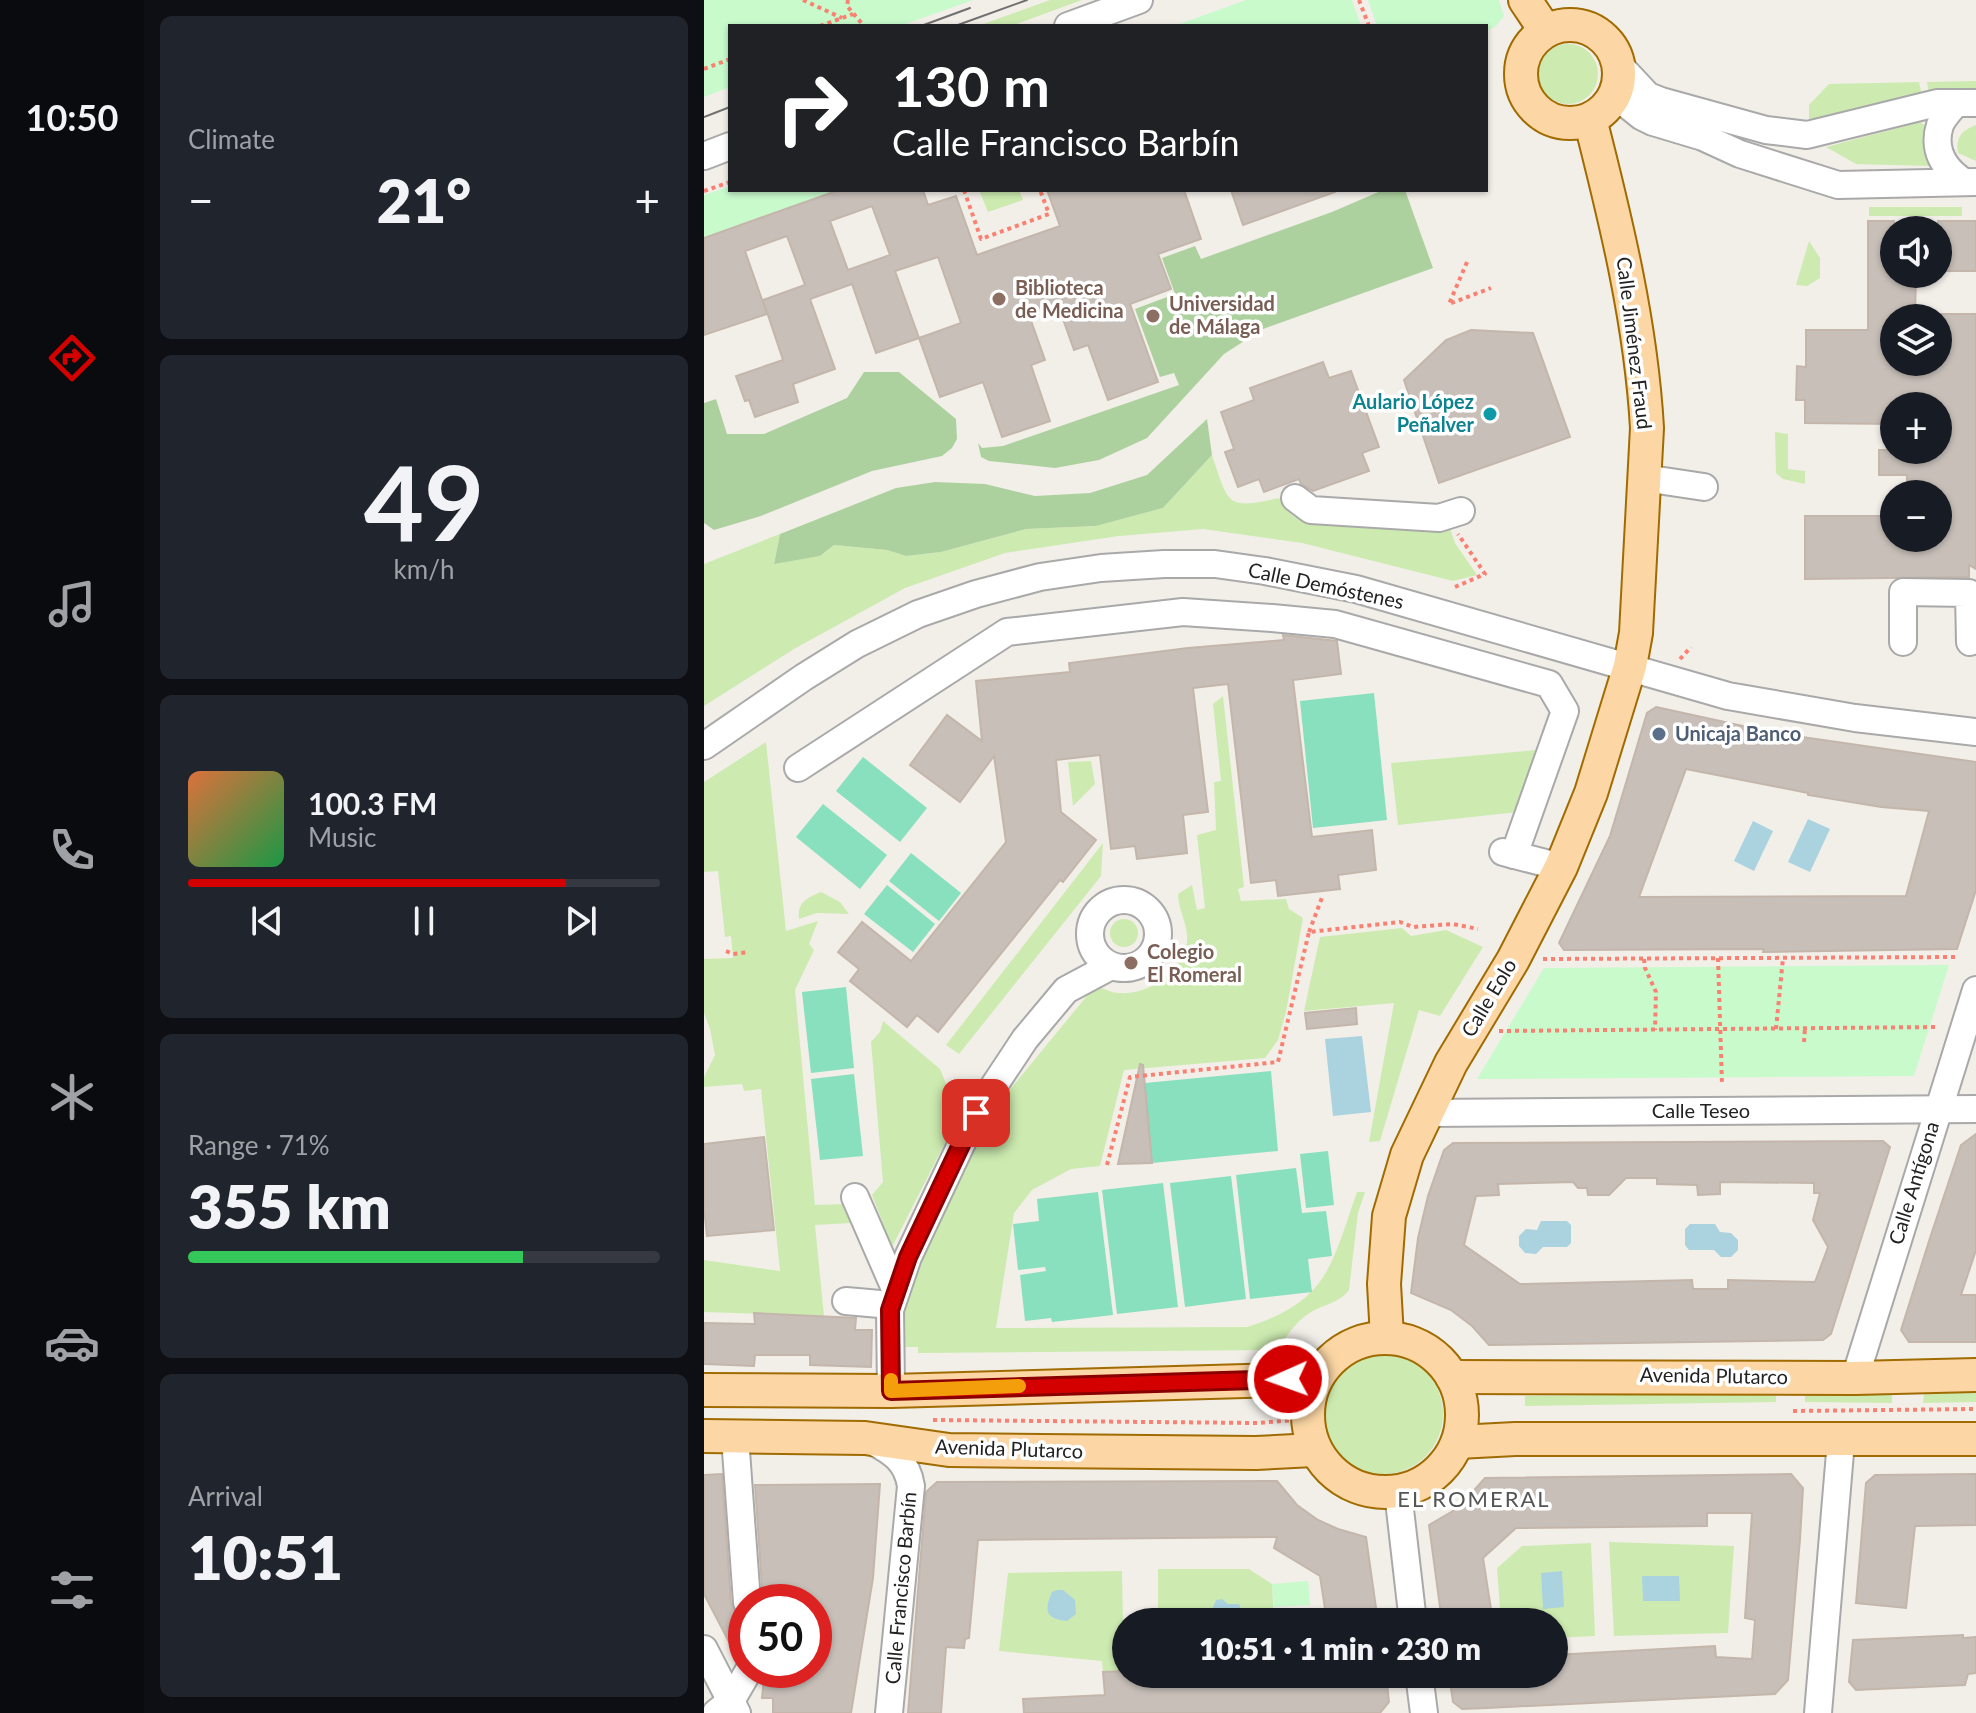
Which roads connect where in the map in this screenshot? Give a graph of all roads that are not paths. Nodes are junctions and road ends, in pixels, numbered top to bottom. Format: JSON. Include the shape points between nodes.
{"nodes":[{"id":1,"x":1139,"y":0,"type":"edge"},
{"id":2,"x":1525,"y":0,"type":"edge"},
{"id":3,"x":1551,"y":18,"type":"edge"},
{"id":4,"x":1073,"y":24,"type":"edge"},
{"id":5,"x":1617,"y":80,"type":"junction"},
{"id":6,"x":1966,"y":103,"type":"edge"},
{"id":7,"x":1590,"y":119,"type":"junction"},
{"id":8,"x":728,"y":147,"type":"edge"},
{"id":9,"x":704,"y":156,"type":"edge"},
{"id":10,"x":1970,"y":182,"type":"edge"},
{"id":11,"x":1644,"y":478,"type":"junction"},
{"id":12,"x":1704,"y":487,"type":"dead end"},
{"id":13,"x":1295,"y":498,"type":"dead end"},
{"id":14,"x":1461,"y":511,"type":"road end"},
{"id":15,"x":1903,"y":642,"type":"dead end"},
{"id":16,"x":1970,"y":642,"type":"dead end"},
{"id":17,"x":1630,"y":666,"type":"junction"},
{"id":18,"x":1976,"y":732,"type":"edge"},
{"id":19,"x":704,"y":746,"type":"edge"},
{"id":20,"x":798,"y":768,"type":"dead end"},
{"id":21,"x":1561,"y":867,"type":"junction"},
{"id":22,"x":1111,"y":966,"type":"dead end"},
{"id":23,"x":1976,"y":990,"type":"edge"},
{"id":24,"x":1937,"y":1109,"type":"junction"},
{"id":25,"x":1976,"y":1109,"type":"edge"},
{"id":26,"x":1427,"y":1113,"type":"junction"},
{"id":27,"x":855,"y":1197,"type":"dead end"},
{"id":28,"x":846,"y":1301,"type":"dead end"},
{"id":29,"x":892,"y":1302,"type":"junction"},
{"id":30,"x":1387,"y":1337,"type":"junction"},
{"id":31,"x":1976,"y":1375,"type":"edge"},
{"id":32,"x":1452,"y":1377,"type":"junction"},
{"id":33,"x":1855,"y":1378,"type":"junction"},
{"id":34,"x":1316,"y":1379,"type":"junction"},
{"id":35,"x":704,"y":1390,"type":"edge"},
{"id":36,"x":891,"y":1391,"type":"junction"},
{"id":37,"x":1310,"y":1434,"type":"junction"},
{"id":38,"x":720,"y":1436,"type":"edge"},
{"id":39,"x":865,"y":1438,"type":"junction"},
{"id":40,"x":1976,"y":1439,"type":"edge"},
{"id":41,"x":1841,"y":1441,"type":"junction"},
{"id":42,"x":1458,"y":1442,"type":"junction"},
{"id":43,"x":1398,"y":1492,"type":"junction"},
{"id":44,"x":744,"y":1584,"type":"edge"},
{"id":45,"x":1411,"y":1608,"type":"edge"},
{"id":46,"x":704,"y":1649,"type":"edge"},
{"id":47,"x":739,"y":1688,"type":"edge"},
{"id":48,"x":1421,"y":1688,"type":"edge"},
{"id":49,"x":728,"y":1709,"type":"edge"},
{"id":50,"x":889,"y":1713,"type":"edge"},
{"id":51,"x":1424,"y":1713,"type":"edge"},
{"id":52,"x":1818,"y":1713,"type":"edge"}],
"edges":[{"from":1,"to":4,"type":"street"},
{"from":2,"to":3,"type":"main road"},
{"from":3,"to":5,"type":"main road","via":[[1605,38],[1613,50]]},
{"from":3,"to":7,"type":"main road","via":[[1523,56],[1520,77],[1535,110],[1553,121]]},
{"from":5,"to":6,"type":"street","via":[[1661,101],[1766,130],[1807,135],[1937,103]]},
{"from":5,"to":7,"type":"main road","via":[[1605,109]]},
{"from":5,"to":10,"type":"street","via":[[1641,116],[1653,122],[1838,185]]},
{"from":6,"to":10,"type":"street","via":[[1941,123],[1939,150],[1948,172]]},
{"from":7,"to":11,"type":"main road","name":"Calle Jiménez Fraud","via":[[1624,258],[1645,397]]},
{"from":8,"to":9,"type":"street"},
{"from":11,"to":12,"type":"street"},
{"from":11,"to":17,"type":"main road","name":"Calle Jiménez Fraud"},
{"from":13,"to":14,"type":"street","via":[[1311,510],[1439,518]]},
{"from":15,"to":16,"type":"street","via":[[1903,592],[1969,593]]},
{"from":17,"to":18,"type":"street","name":"Calle Demóstenes","via":[[1728,696]]},
{"from":17,"to":19,"type":"street","name":"Calle Demóstenes","via":[[1356,589],[1265,571],[1215,564],[1101,568],[1040,577],[918,614],[857,644]]},
{"from":17,"to":21,"type":"main road","name":"Calle Eolo","via":[[1591,793]]},
{"from":20,"to":21,"type":"street","via":[[1007,632],[1183,612],[1335,624],[1549,684],[1565,711],[1509,854]]},
{"from":21,"to":26,"type":"main road","name":"Calle Eolo"},
{"from":22,"to":29,"type":"street","via":[[1066,990],[976,1113]]},
{"from":23,"to":24,"type":"street","name":"Calle Antígona"},
{"from":24,"to":25,"type":"street","name":"Calle Teseo"},
{"from":24,"to":26,"type":"street","name":"Calle Teseo"},
{"from":24,"to":33,"type":"street","name":"Calle Antígona"},
{"from":26,"to":30,"type":"main road","name":"Calle Eolo","via":[[1407,1155],[1389,1216]]},
{"from":27,"to":29,"type":"street"},
{"from":28,"to":29,"type":"street"},
{"from":29,"to":36,"type":"street"},
{"from":30,"to":32,"type":"main road","via":[[1435,1356]]},
{"from":30,"to":34,"type":"main road","via":[[1358,1342],[1333,1356]]},
{"from":31,"to":33,"type":"main road","name":"Avenida Plutarco"},
{"from":32,"to":33,"type":"main road","name":"Avenida Plutarco"},
{"from":32,"to":42,"type":"main road","via":[[1461,1397]]},
{"from":34,"to":36,"type":"main road"},
{"from":34,"to":37,"type":"main road","via":[[1307,1405]]},
{"from":35,"to":36,"type":"main road"},
{"from":37,"to":39,"type":"main road","name":"Avenida Plutarco","via":[[1256,1453],[949,1450]]},
{"from":37,"to":43,"type":"main road","via":[[1329,1470],[1349,1485]]},
{"from":38,"to":39,"type":"main road","name":"Avenida Plutarco"},
{"from":38,"to":44,"type":"street"},
{"from":39,"to":50,"type":"street","name":"Calle Francisco Barbín","via":[[894,1453],[908,1470],[911,1486]]},
{"from":40,"to":41,"type":"main road"},
{"from":41,"to":42,"type":"main road"},
{"from":41,"to":52,"type":"street"},
{"from":42,"to":43,"type":"main road","via":[[1435,1475]]},
{"from":43,"to":45,"type":"street"},
{"from":46,"to":49,"type":"street"},
{"from":47,"to":49,"type":"street"},
{"from":48,"to":51,"type":"street"}]}
